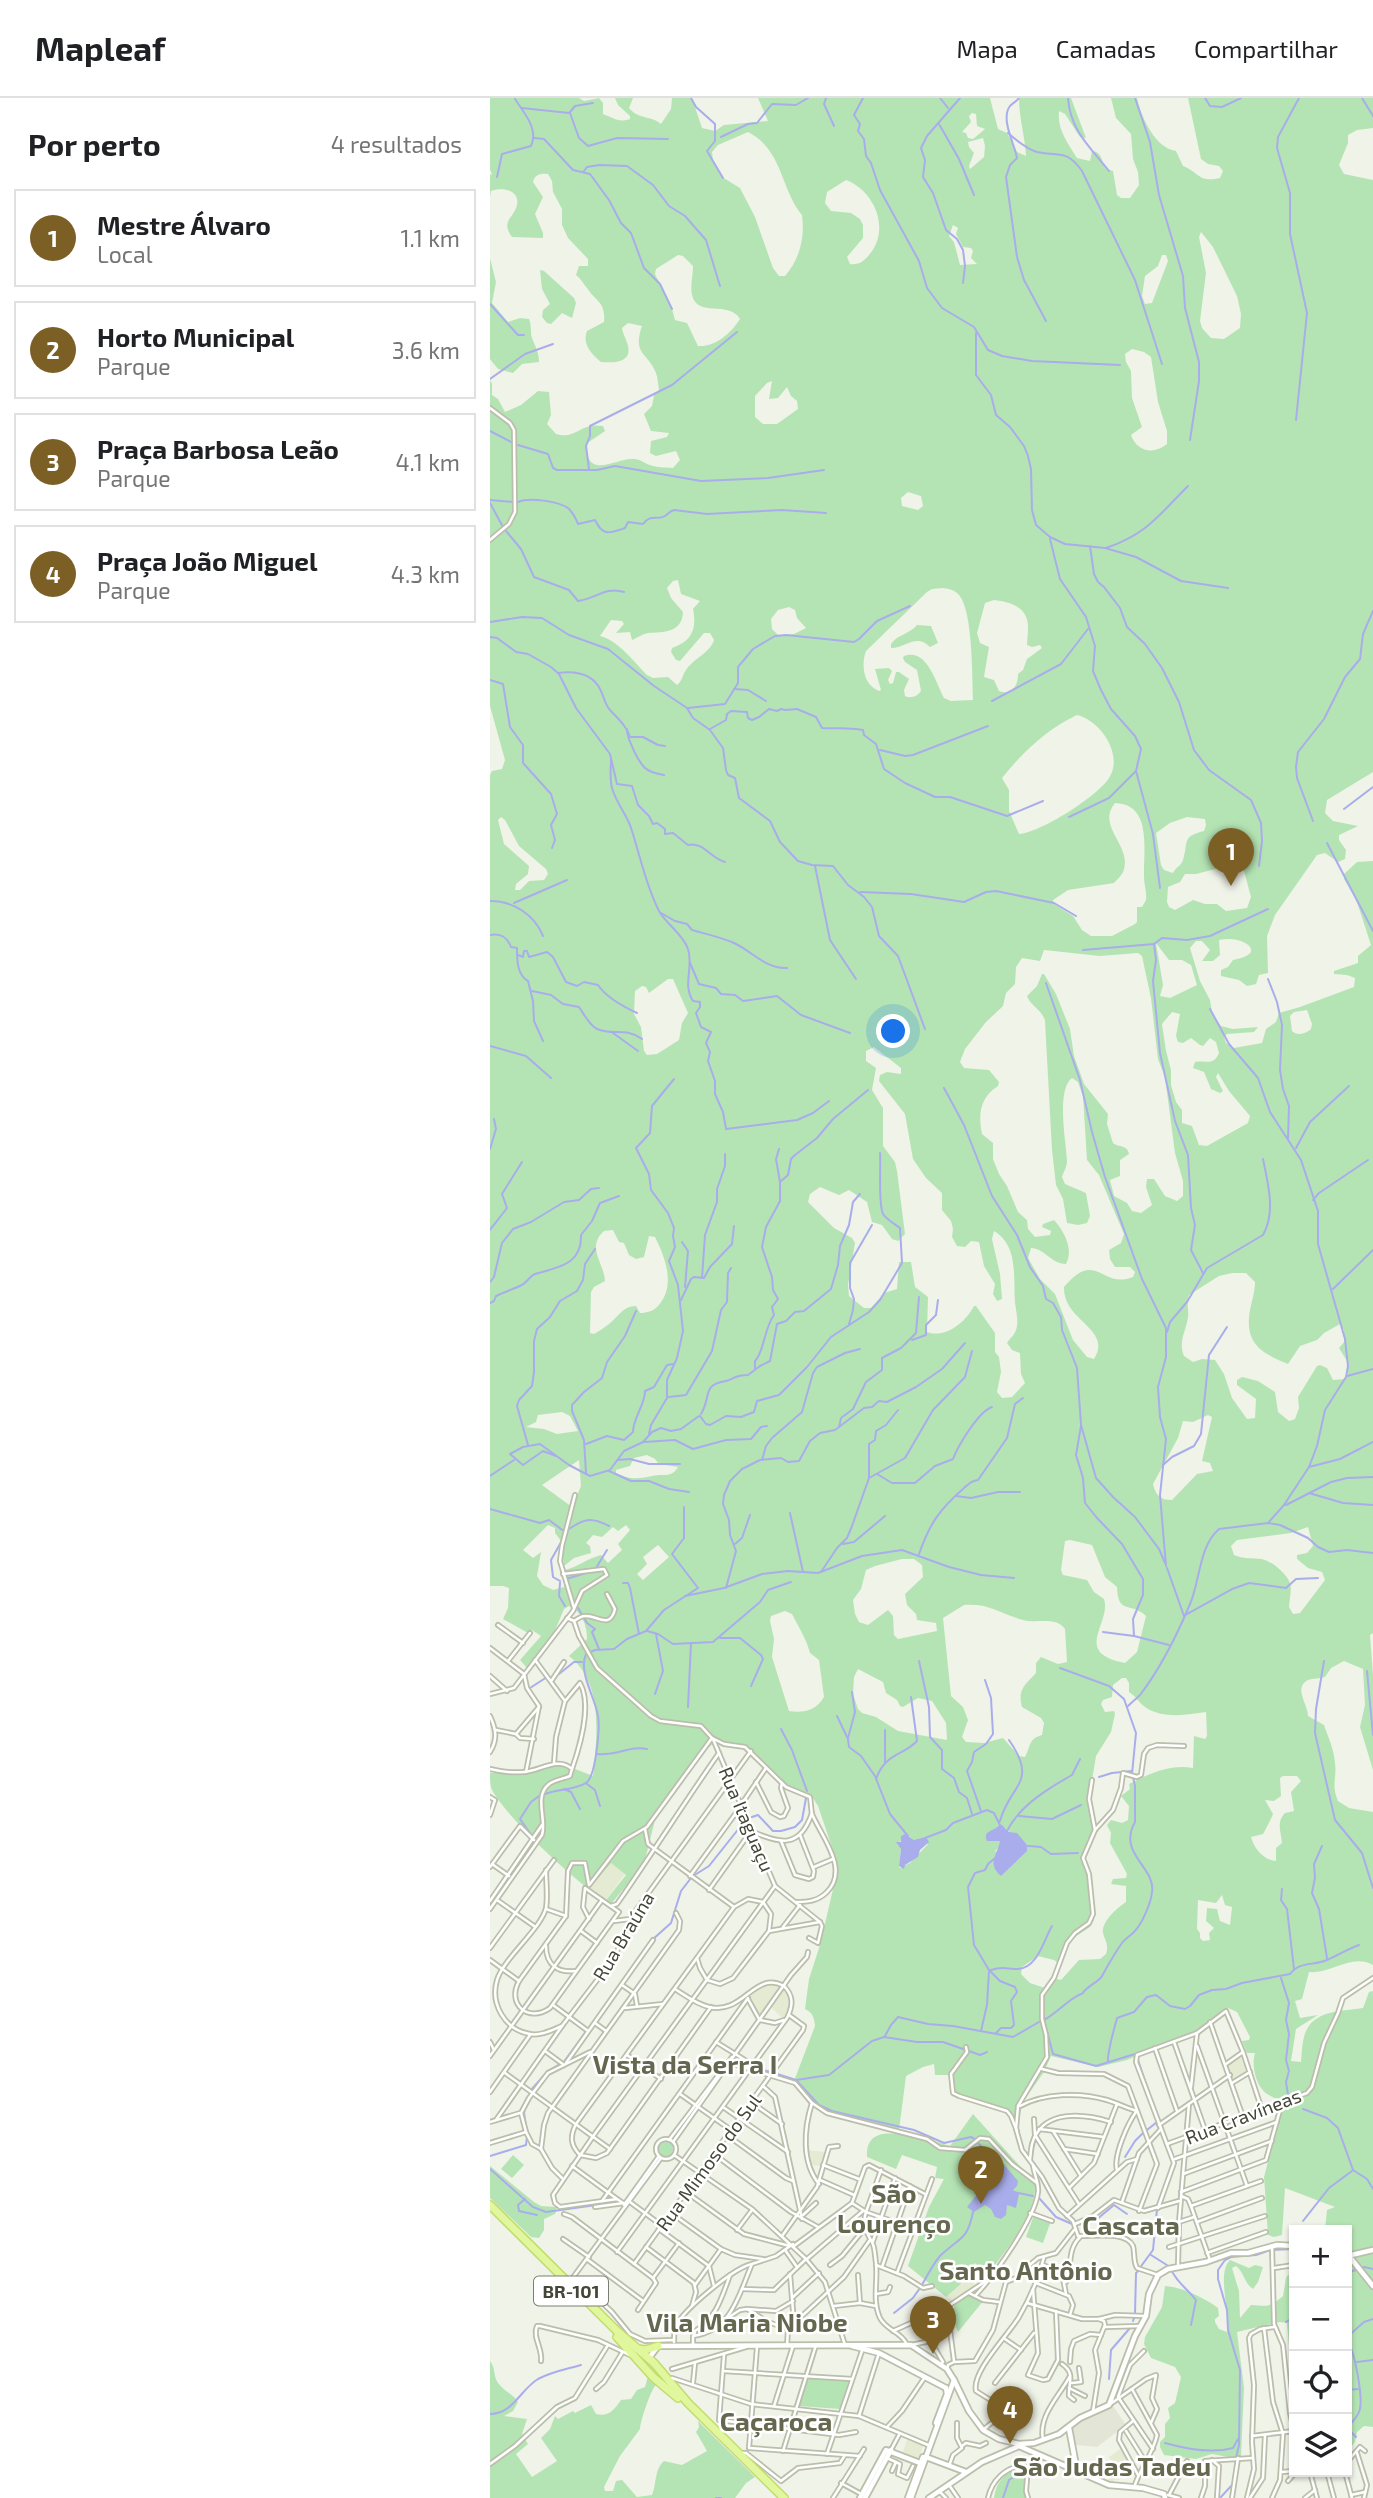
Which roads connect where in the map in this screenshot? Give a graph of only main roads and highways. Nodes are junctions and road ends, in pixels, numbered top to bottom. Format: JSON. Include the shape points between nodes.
{"nodes":[{"id":1,"x":490,"y":2205,"type":"edge"},
{"id":2,"x":490,"y":2211,"type":"edge"},
{"id":3,"x":661,"y":2346,"type":"road end"},
{"id":4,"x":634,"y":2351,"type":"junction"},
{"id":5,"x":648,"y":2358,"type":"junction"},
{"id":6,"x":660,"y":2370,"type":"junction"},
{"id":7,"x":650,"y":2375,"type":"junction"},
{"id":8,"x":781,"y":2498,"type":"edge"}],
"edges":[{"from":1,"to":4,"type":"main road","number":"BR-101"},
{"from":2,"to":4,"type":"main road","number":"BR-101"},
{"from":3,"to":4,"type":"main road"},
{"from":4,"to":5,"type":"main road","number":"BR-101"},
{"from":4,"to":7,"type":"main road","number":"BR-101"},
{"from":5,"to":6,"type":"main road","number":"BR-101"},
{"from":5,"to":7,"type":"main road","via":[[645,2365]]},
{"from":6,"to":7,"type":"main road","via":[[662,2378]]},
{"from":6,"to":8,"type":"main road","number":"BR-101"},
{"from":7,"to":8,"type":"main road","number":"BR-101"}]}
